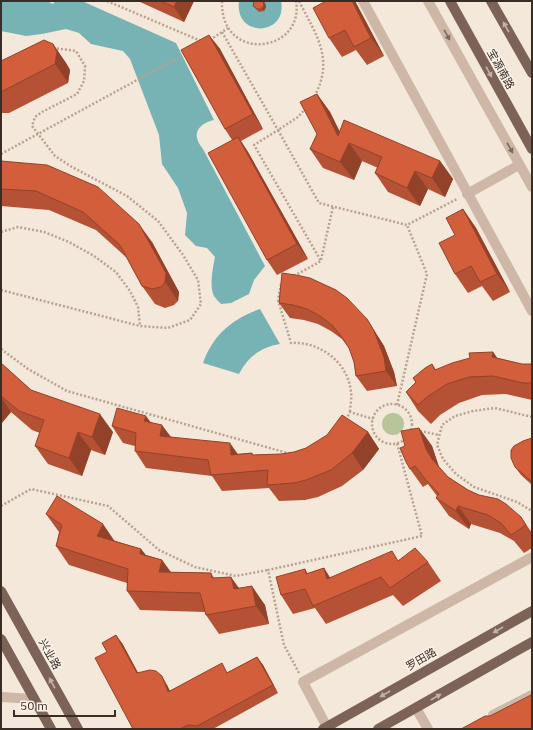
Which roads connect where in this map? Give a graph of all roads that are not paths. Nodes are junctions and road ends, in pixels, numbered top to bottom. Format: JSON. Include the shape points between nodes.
{"nodes":[{"id":1,"x":362,"y":1,"type":"edge"},
{"id":2,"x":428,"y":1,"type":"edge"},
{"id":3,"x":450,"y":1,"type":"edge"},
{"id":4,"x":492,"y":1,"type":"edge"},
{"id":5,"x":532,"y":73,"type":"edge"},
{"id":6,"x":532,"y":149,"type":"edge"},
{"id":7,"x":519,"y":165,"type":"junction"},
{"id":8,"x":532,"y":187,"type":"edge"},
{"id":9,"x":467,"y":194,"type":"junction"},
{"id":10,"x":532,"y":311,"type":"edge"},
{"id":11,"x":532,"y":557,"type":"edge"},
{"id":12,"x":1,"y":591,"type":"edge"},
{"id":13,"x":532,"y":610,"type":"edge"},
{"id":14,"x":1,"y":639,"type":"edge"},
{"id":15,"x":532,"y":642,"type":"edge"},
{"id":16,"x":532,"y":695,"type":"edge"},
{"id":17,"x":1,"y":697,"type":"edge"},
{"id":18,"x":34,"y":699,"type":"junction"},
{"id":19,"x":416,"y":708,"type":"junction"},
{"id":20,"x":491,"y":716,"type":"edge"},
{"id":21,"x":325,"y":728,"type":"edge"},
{"id":22,"x":51,"y":729,"type":"edge"},
{"id":23,"x":78,"y":729,"type":"edge"},
{"id":24,"x":378,"y":729,"type":"edge"},
{"id":25,"x":428,"y":729,"type":"edge"}],
"edges":[{"from":1,"to":9,"type":"street"},
{"from":2,"to":7,"type":"street","one_way":true},
{"from":3,"to":6,"type":"main road","name":"宝源南路","one_way":true},
{"from":5,"to":4,"type":"main road","one_way":true},
{"from":7,"to":8,"type":"street"},
{"from":7,"to":9,"type":"street"},
{"from":9,"to":10,"type":"street"},
{"from":11,"to":21,"type":"street","via":[[303,682]]},
{"from":23,"to":12,"type":"main road","name":"兴业路","one_way":true},
{"from":13,"to":21,"type":"main road","name":"罗田路","one_way":true},
{"from":14,"to":18,"type":"main road"},
{"from":19,"to":15,"type":"main road","one_way":true},
{"from":16,"to":20,"type":"street"},
{"from":17,"to":18,"type":"street"},
{"from":18,"to":22,"type":"main road"},
{"from":19,"to":24,"type":"main road"},
{"from":19,"to":25,"type":"street"}]}
